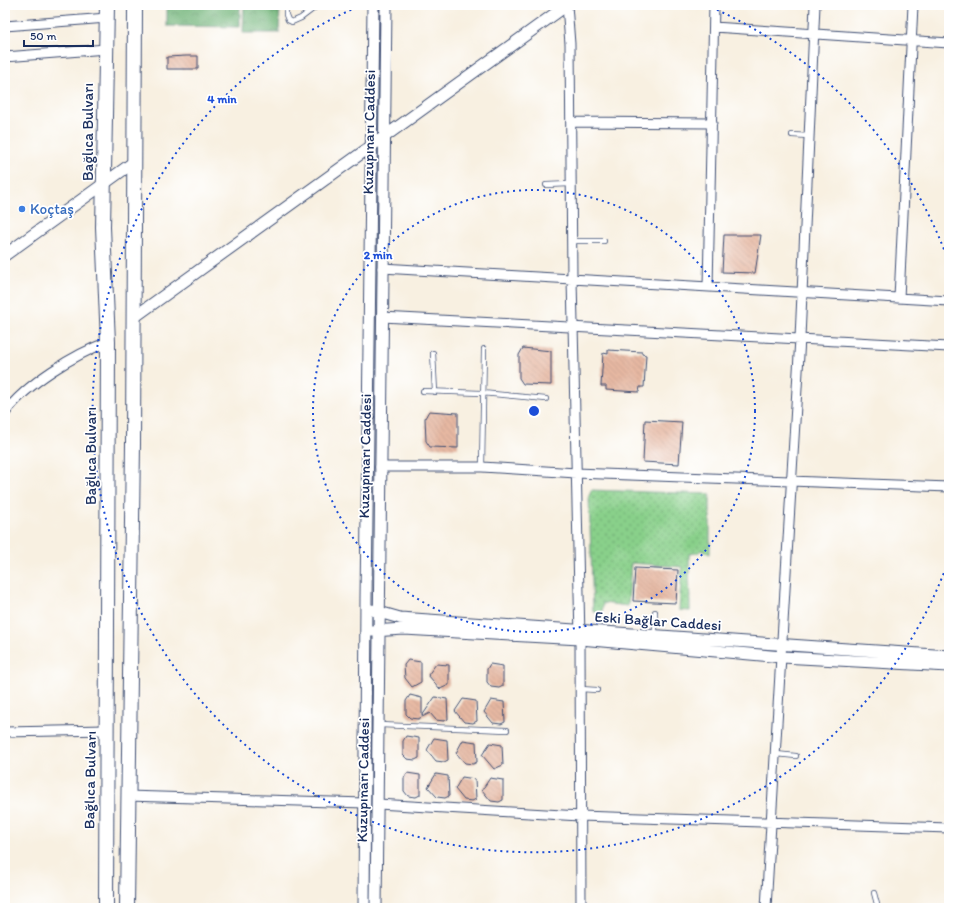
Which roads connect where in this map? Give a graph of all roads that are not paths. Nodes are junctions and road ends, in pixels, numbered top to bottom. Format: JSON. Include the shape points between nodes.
{"nodes":[{"id":1,"x":135,"y":5,"type":"edge"},
{"id":2,"x":286,"y":5,"type":"edge"},
{"id":3,"x":318,"y":5,"type":"edge"},
{"id":4,"x":373,"y":5,"type":"edge"},
{"id":5,"x":386,"y":5,"type":"edge"},
{"id":6,"x":567,"y":5,"type":"edge"},
{"id":7,"x":714,"y":5,"type":"edge"},
{"id":8,"x":815,"y":5,"type":"edge"},
{"id":9,"x":914,"y":5,"type":"edge"},
{"id":10,"x":107,"y":12,"type":"edge"},
{"id":11,"x":5,"y":26,"type":"edge"},
{"id":12,"x":714,"y":27,"type":"junction"},
{"id":13,"x":813,"y":34,"type":"junction"},
{"id":14,"x":912,"y":40,"type":"junction"},
{"id":15,"x":949,"y":42,"type":"edge"},
{"id":16,"x":106,"y":49,"type":"junction"},
{"id":17,"x":5,"y":57,"type":"edge"},
{"id":18,"x":571,"y":122,"type":"junction"},
{"id":19,"x":712,"y":123,"type":"junction"},
{"id":20,"x":792,"y":135,"type":"dead end"},
{"id":21,"x":809,"y":136,"type":"junction"},
{"id":22,"x":384,"y":138,"type":"junction"},
{"id":23,"x":372,"y":146,"type":"junction"},
{"id":24,"x":134,"y":162,"type":"junction"},
{"id":25,"x":105,"y":183,"type":"junction"},
{"id":26,"x":571,"y":184,"type":"junction"},
{"id":27,"x":546,"y":185,"type":"dead end"},
{"id":28,"x":571,"y":241,"type":"junction"},
{"id":29,"x":604,"y":241,"type":"dead end"},
{"id":30,"x":5,"y":255,"type":"edge"},
{"id":31,"x":382,"y":268,"type":"junction"},
{"id":32,"x":572,"y":279,"type":"junction"},
{"id":33,"x":708,"y":287,"type":"junction"},
{"id":34,"x":802,"y":292,"type":"junction"},
{"id":35,"x":900,"y":298,"type":"junction"},
{"id":36,"x":949,"y":301,"type":"edge"},
{"id":37,"x":382,"y":317,"type":"junction"},
{"id":38,"x":133,"y":318,"type":"junction"},
{"id":39,"x":574,"y":328,"type":"junction"},
{"id":40,"x":800,"y":338,"type":"junction"},
{"id":41,"x":108,"y":342,"type":"junction"},
{"id":42,"x":949,"y":348,"type":"edge"},
{"id":43,"x":484,"y":349,"type":"dead end"},
{"id":44,"x":433,"y":353,"type":"dead end"},
{"id":45,"x":423,"y":391,"type":"dead end"},
{"id":46,"x":436,"y":392,"type":"junction"},
{"id":47,"x":482,"y":393,"type":"junction"},
{"id":48,"x":546,"y":399,"type":"dead end"},
{"id":49,"x":8,"y":406,"type":"edge"},
{"id":50,"x":5,"y":413,"type":"edge"},
{"id":51,"x":380,"y":467,"type":"junction"},
{"id":52,"x":482,"y":468,"type":"junction"},
{"id":53,"x":576,"y":473,"type":"junction"},
{"id":54,"x":792,"y":480,"type":"junction"},
{"id":55,"x":949,"y":487,"type":"edge"},
{"id":56,"x":366,"y":610,"type":"junction"},
{"id":57,"x":379,"y":611,"type":"junction"},
{"id":58,"x":655,"y":612,"type":"dead end"},
{"id":59,"x":365,"y":630,"type":"junction"},
{"id":60,"x":379,"y":632,"type":"junction"},
{"id":61,"x":580,"y":635,"type":"junction"},
{"id":62,"x":655,"y":636,"type":"junction"},
{"id":63,"x":782,"y":645,"type":"junction"},
{"id":64,"x":949,"y":656,"type":"edge"},
{"id":65,"x":782,"y":657,"type":"junction"},
{"id":66,"x":949,"y":666,"type":"edge"},
{"id":67,"x":580,"y":689,"type":"junction"},
{"id":68,"x":597,"y":690,"type":"dead end"},
{"id":69,"x":378,"y":725,"type":"junction"},
{"id":70,"x":107,"y":730,"type":"junction"},
{"id":71,"x":507,"y":730,"type":"dead end"},
{"id":72,"x":5,"y":732,"type":"edge"},
{"id":73,"x":776,"y":754,"type":"junction"},
{"id":74,"x":796,"y":756,"type":"dead end"},
{"id":75,"x":127,"y":796,"type":"junction"},
{"id":76,"x":365,"y":804,"type":"junction"},
{"id":77,"x":378,"y":804,"type":"junction"},
{"id":78,"x":580,"y":816,"type":"junction"},
{"id":79,"x":771,"y":822,"type":"junction"},
{"id":80,"x":949,"y":828,"type":"edge"},
{"id":81,"x":874,"y":893,"type":"dead end"},
{"id":82,"x":106,"y":908,"type":"edge"},
{"id":83,"x":127,"y":908,"type":"edge"},
{"id":84,"x":364,"y":908,"type":"edge"},
{"id":85,"x":376,"y":908,"type":"edge"},
{"id":86,"x":580,"y":908,"type":"edge"},
{"id":87,"x":766,"y":908,"type":"edge"},
{"id":88,"x":878,"y":908,"type":"edge"}],
"edges":[{"from":1,"to":24,"type":"main road"},
{"from":2,"to":3,"type":"lane","via":[[286,15],[292,22]]},
{"from":4,"to":23,"type":"street","name":"Kuzupınarı Caddesi"},
{"from":5,"to":22,"type":"street","name":"Kuzupınarı Caddesi"},
{"from":6,"to":18,"type":"street"},
{"from":6,"to":22,"type":"street"},
{"from":7,"to":12,"type":"street"},
{"from":8,"to":13,"type":"street"},
{"from":9,"to":14,"type":"street"},
{"from":10,"to":11,"type":"street"},
{"from":10,"to":16,"type":"main road","name":"Bağlıca Bulvarı"},
{"from":12,"to":13,"type":"street"},
{"from":12,"to":19,"type":"street"},
{"from":13,"to":14,"type":"street"},
{"from":13,"to":21,"type":"street"},
{"from":14,"to":15,"type":"street"},
{"from":14,"to":35,"type":"street"},
{"from":16,"to":17,"type":"street"},
{"from":16,"to":25,"type":"main road","name":"Bağlıca Bulvarı"},
{"from":18,"to":19,"type":"street"},
{"from":18,"to":26,"type":"street"},
{"from":19,"to":33,"type":"street"},
{"from":20,"to":21,"type":"lane"},
{"from":21,"to":34,"type":"street"},
{"from":22,"to":23,"type":"street"},
{"from":22,"to":31,"type":"street","name":"Kuzupınarı Caddesi"},
{"from":23,"to":38,"type":"street"},
{"from":23,"to":56,"type":"street","name":"Kuzupınarı Caddesi"},
{"from":24,"to":25,"type":"street"},
{"from":24,"to":38,"type":"main road"},
{"from":25,"to":30,"type":"street"},
{"from":25,"to":41,"type":"main road","name":"Bağlıca Bulvarı","via":[[103,227]]},
{"from":26,"to":27,"type":"lane"},
{"from":26,"to":28,"type":"street"},
{"from":28,"to":29,"type":"lane"},
{"from":28,"to":32,"type":"street"},
{"from":31,"to":32,"type":"street"},
{"from":31,"to":37,"type":"street","name":"Kuzupınarı Caddesi"},
{"from":32,"to":33,"type":"street"},
{"from":32,"to":39,"type":"street"},
{"from":33,"to":34,"type":"street"},
{"from":34,"to":35,"type":"street"},
{"from":34,"to":40,"type":"street"},
{"from":35,"to":36,"type":"street"},
{"from":37,"to":39,"type":"street"},
{"from":37,"to":51,"type":"street","name":"Kuzupınarı Caddesi"},
{"from":38,"to":75,"type":"main road"},
{"from":39,"to":40,"type":"street"},
{"from":39,"to":53,"type":"street"},
{"from":40,"to":42,"type":"street"},
{"from":40,"to":54,"type":"street"},
{"from":41,"to":49,"type":"street","via":[[86,350],[62,365]]},
{"from":41,"to":70,"type":"main road","name":"Bağlıca Bulvarı"},
{"from":43,"to":47,"type":"lane"},
{"from":44,"to":46,"type":"lane"},
{"from":45,"to":46,"type":"lane"},
{"from":46,"to":47,"type":"lane"},
{"from":47,"to":48,"type":"lane"},
{"from":47,"to":52,"type":"lane"},
{"from":49,"to":50,"type":"street"},
{"from":51,"to":52,"type":"street"},
{"from":51,"to":57,"type":"street","name":"Kuzupınarı Caddesi"},
{"from":52,"to":53,"type":"street"},
{"from":53,"to":54,"type":"street"},
{"from":53,"to":61,"type":"street"},
{"from":54,"to":55,"type":"street"},
{"from":54,"to":63,"type":"street"},
{"from":56,"to":57,"type":"street","name":"Eski Bağlar Caddesi"},
{"from":56,"to":59,"type":"street","name":"Kuzupınarı Caddesi"},
{"from":57,"to":60,"type":"street","name":"Kuzupınarı Caddesi"},
{"from":57,"to":61,"type":"street","name":"Eski Bağlar Caddesi","via":[[400,618]]},
{"from":58,"to":62,"type":"lane"},
{"from":59,"to":60,"type":"street","name":"Eski Bağlar Caddesi"},
{"from":59,"to":76,"type":"street","name":"Kuzupınarı Caddesi"},
{"from":60,"to":61,"type":"street","name":"Eski Bağlar Caddesi","via":[[404,629]]},
{"from":60,"to":69,"type":"street","name":"Kuzupınarı Caddesi"},
{"from":61,"to":62,"type":"street","name":"Eski Bağlar Caddesi"},
{"from":61,"to":65,"type":"street","name":"Eski Bağlar Caddesi"},
{"from":61,"to":67,"type":"street"},
{"from":62,"to":63,"type":"street","name":"Eski Bağlar Caddesi"},
{"from":63,"to":64,"type":"street","name":"Eski Bağlar Caddesi"},
{"from":63,"to":65,"type":"street"},
{"from":65,"to":66,"type":"street","name":"Eski Bağlar Caddesi"},
{"from":65,"to":73,"type":"street"},
{"from":67,"to":68,"type":"lane"},
{"from":67,"to":78,"type":"street"},
{"from":69,"to":71,"type":"lane"},
{"from":69,"to":77,"type":"street","name":"Kuzupınarı Caddesi"},
{"from":70,"to":72,"type":"street"},
{"from":70,"to":82,"type":"main road","name":"Bağlıca Bulvarı"},
{"from":73,"to":74,"type":"lane"},
{"from":73,"to":79,"type":"street"},
{"from":75,"to":76,"type":"street"},
{"from":75,"to":83,"type":"main road"},
{"from":76,"to":84,"type":"street","name":"Kuzupınarı Caddesi"},
{"from":77,"to":78,"type":"street"},
{"from":77,"to":85,"type":"street","name":"Kuzupınarı Caddesi"},
{"from":78,"to":79,"type":"street"},
{"from":78,"to":86,"type":"street"},
{"from":79,"to":80,"type":"street"},
{"from":79,"to":87,"type":"street"},
{"from":81,"to":88,"type":"lane"}]}
